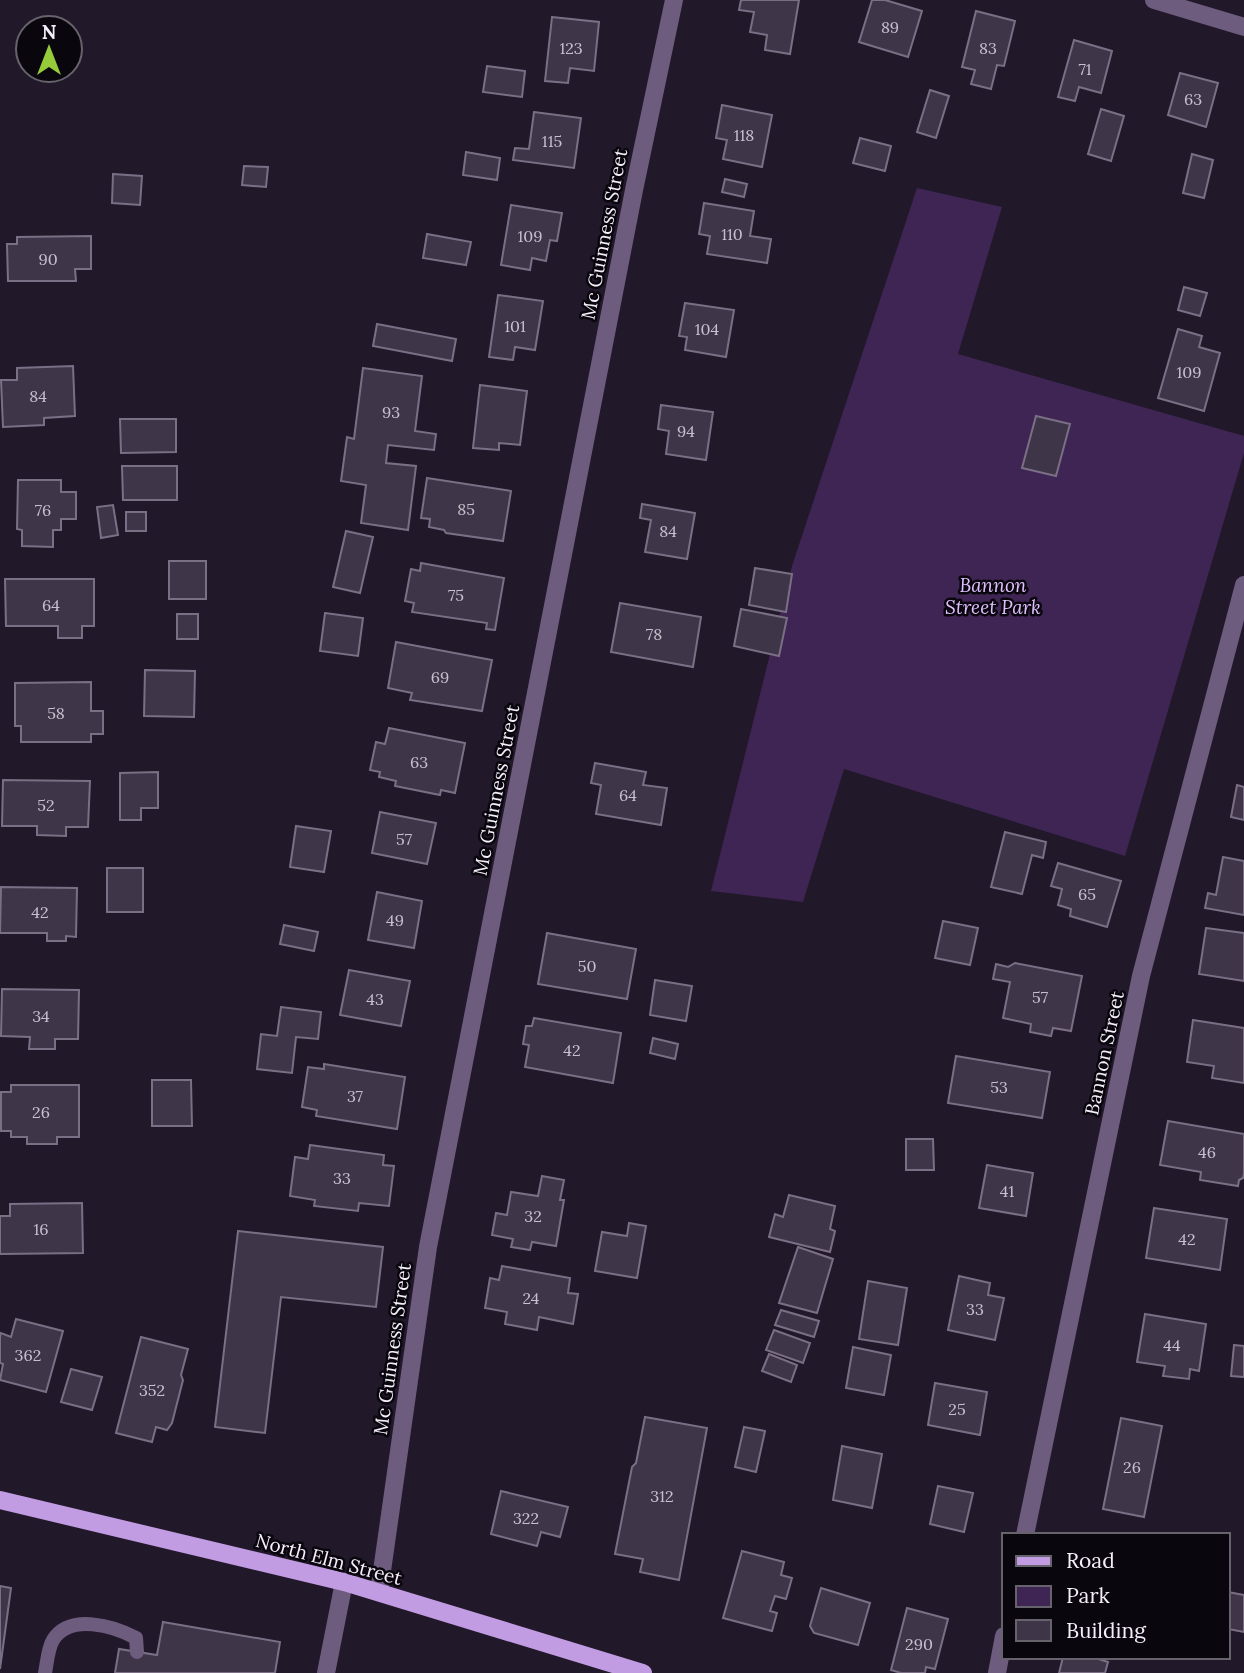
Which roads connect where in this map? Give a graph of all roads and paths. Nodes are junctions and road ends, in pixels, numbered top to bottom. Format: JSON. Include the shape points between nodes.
{"nodes":[{"id":1,"x":674,"y":0,"type":"edge"},
{"id":2,"x":1154,"y":0,"type":"edge"},
{"id":3,"x":1244,"y":27,"type":"edge"},
{"id":4,"x":1244,"y":585,"type":"edge"},
{"id":5,"x":0,"y":1500,"type":"edge"},
{"id":6,"x":1025,"y":1533,"type":"edge"},
{"id":7,"x":344,"y":1582,"type":"junction"},
{"id":8,"x":379,"y":1592,"type":"junction"},
{"id":9,"x":1002,"y":1647,"type":"edge"},
{"id":10,"x":138,"y":1652,"type":"dead end"},
{"id":11,"x":45,"y":1673,"type":"edge"},
{"id":12,"x":326,"y":1673,"type":"edge"},
{"id":13,"x":643,"y":1673,"type":"edge"},
{"id":14,"x":997,"y":1673,"type":"edge"}],
"edges":[{"from":1,"to":8,"type":"street","name":"Mc Guinness Street","via":[[428,1247]]},
{"from":2,"to":3,"type":"street"},
{"from":4,"to":6,"type":"street","name":"Bannon Street","via":[[1141,976]]},
{"from":5,"to":7,"type":"main road","name":"North Elm Street"},
{"from":7,"to":8,"type":"main road","name":"North Elm Street"},
{"from":7,"to":12,"type":"street"},
{"from":8,"to":13,"type":"main road","name":"North Elm Street"},
{"from":9,"to":14,"type":"street"},
{"from":10,"to":11,"type":"lane","via":[[136,1638],[120,1629],[74,1625],[52,1641]]}]}
